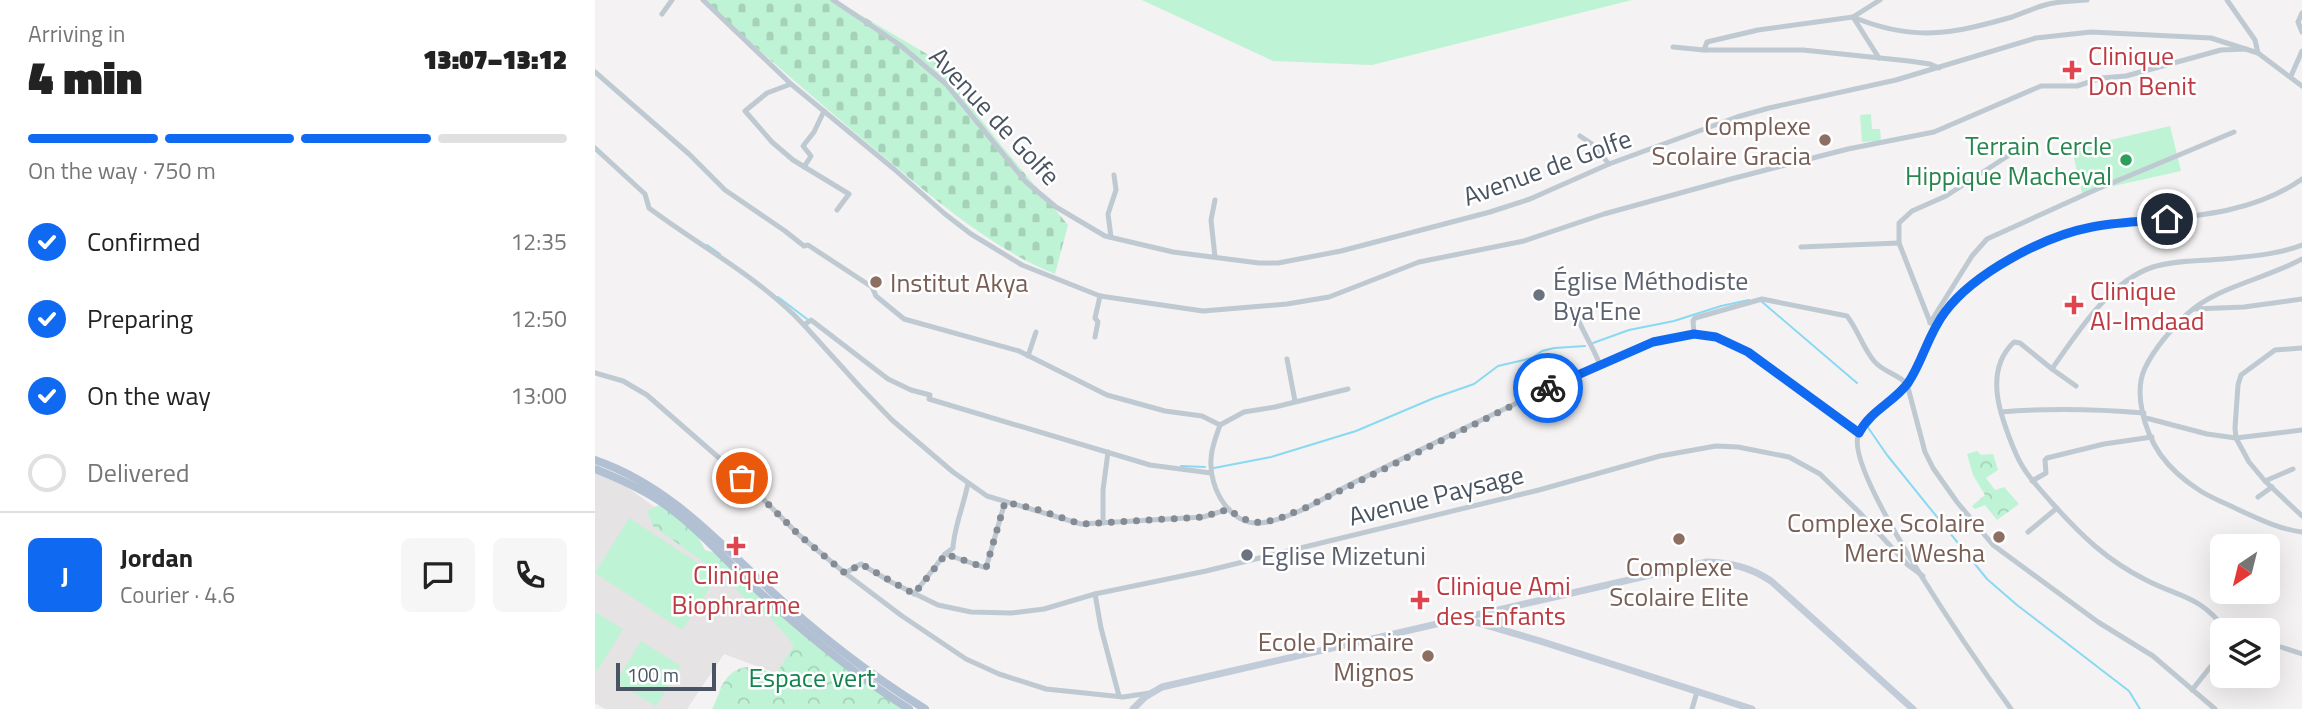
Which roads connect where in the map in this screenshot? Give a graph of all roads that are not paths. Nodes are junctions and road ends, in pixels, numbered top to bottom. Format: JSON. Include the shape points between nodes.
{"nodes":[{"id":1,"x":672,"y":0,"type":"edge"},
{"id":2,"x":703,"y":0,"type":"edge"},
{"id":3,"x":833,"y":0,"type":"edge"},
{"id":4,"x":1880,"y":0,"type":"edge"},
{"id":5,"x":2087,"y":0,"type":"edge"},
{"id":6,"x":2227,"y":0,"type":"edge"},
{"id":7,"x":2302,"y":13,"type":"edge"},
{"id":8,"x":662,"y":14,"type":"dead end"},
{"id":9,"x":1853,"y":17,"type":"junction"},
{"id":10,"x":2302,"y":32,"type":"edge"},
{"id":11,"x":1673,"y":47,"type":"dead end"},
{"id":12,"x":2246,"y":49,"type":"junction"},
{"id":13,"x":1704,"y":50,"type":"junction"},
{"id":14,"x":2302,"y":51,"type":"edge"},
{"id":15,"x":2258,"y":52,"type":"junction"},
{"id":16,"x":1879,"y":58,"type":"junction"},
{"id":17,"x":1939,"y":68,"type":"junction"},
{"id":18,"x":595,"y":72,"type":"edge"},
{"id":19,"x":2291,"y":76,"type":"junction"},
{"id":20,"x":791,"y":84,"type":"junction"},
{"id":21,"x":2302,"y":86,"type":"edge"},
{"id":22,"x":824,"y":111,"type":"junction"},
{"id":23,"x":2234,"y":132,"type":"dead end"},
{"id":24,"x":1580,"y":136,"type":"dead end"},
{"id":25,"x":595,"y":149,"type":"edge"},
{"id":26,"x":2017,"y":150,"type":"dead end"},
{"id":27,"x":1609,"y":164,"type":"junction"},
{"id":28,"x":804,"y":167,"type":"junction"},
{"id":29,"x":1114,"y":175,"type":"dead end"},
{"id":30,"x":2302,"y":179,"type":"edge"},
{"id":31,"x":1216,"y":200,"type":"dead end"},
{"id":32,"x":837,"y":210,"type":"dead end"},
{"id":33,"x":1111,"y":237,"type":"junction"},
{"id":34,"x":1899,"y":243,"type":"junction"},
{"id":35,"x":2302,"y":245,"type":"edge"},
{"id":36,"x":1801,"y":247,"type":"dead end"},
{"id":37,"x":1216,"y":257,"type":"junction"},
{"id":38,"x":2302,"y":259,"type":"edge"},
{"id":39,"x":1100,"y":296,"type":"junction"},
{"id":40,"x":2302,"y":299,"type":"edge"},
{"id":41,"x":2194,"y":309,"type":"junction"},
{"id":42,"x":1575,"y":311,"type":"dead end"},
{"id":43,"x":1930,"y":323,"type":"junction"},
{"id":44,"x":804,"y":325,"type":"junction"},
{"id":45,"x":1036,"y":332,"type":"dead end"},
{"id":46,"x":1931,"y":332,"type":"junction"},
{"id":47,"x":1694,"y":334,"type":"junction"},
{"id":48,"x":1095,"y":337,"type":"dead end"},
{"id":49,"x":2302,"y":348,"type":"edge"},
{"id":50,"x":1028,"y":356,"type":"junction"},
{"id":51,"x":1287,"y":359,"type":"dead end"},
{"id":52,"x":1600,"y":365,"type":"junction"},
{"id":53,"x":2052,"y":369,"type":"junction"},
{"id":54,"x":595,"y":373,"type":"edge"},
{"id":55,"x":1907,"y":384,"type":"junction"},
{"id":56,"x":2076,"y":386,"type":"dead end"},
{"id":57,"x":1349,"y":389,"type":"dead end"},
{"id":58,"x":1295,"y":401,"type":"junction"},
{"id":59,"x":2001,"y":412,"type":"junction"},
{"id":60,"x":2145,"y":415,"type":"junction"},
{"id":61,"x":1220,"y":425,"type":"junction"},
{"id":62,"x":2302,"y":430,"type":"edge"},
{"id":63,"x":1859,"y":433,"type":"junction"},
{"id":64,"x":2152,"y":437,"type":"junction"},
{"id":65,"x":2236,"y":439,"type":"junction"},
{"id":66,"x":1108,"y":452,"type":"junction"},
{"id":67,"x":595,"y":460,"type":"edge"},
{"id":68,"x":595,"y":469,"type":"edge"},
{"id":69,"x":2293,"y":469,"type":"dead end"},
{"id":70,"x":615,"y":472,"type":"junction"},
{"id":71,"x":1211,"y":472,"type":"junction"},
{"id":72,"x":2032,"y":481,"type":"junction"},
{"id":73,"x":2265,"y":481,"type":"junction"},
{"id":74,"x":968,"y":484,"type":"junction"},
{"id":75,"x":2272,"y":487,"type":"junction"},
{"id":76,"x":2258,"y":497,"type":"dead end"},
{"id":77,"x":1005,"y":502,"type":"junction"},
{"id":78,"x":2057,"y":508,"type":"junction"},
{"id":79,"x":1229,"y":509,"type":"junction"},
{"id":80,"x":2302,"y":516,"type":"edge"},
{"id":81,"x":1103,"y":523,"type":"junction"},
{"id":82,"x":2028,"y":532,"type":"dead end"},
{"id":83,"x":2302,"y":532,"type":"edge"},
{"id":84,"x":946,"y":554,"type":"junction"},
{"id":85,"x":845,"y":573,"type":"junction"},
{"id":86,"x":1923,"y":576,"type":"junction"},
{"id":87,"x":767,"y":593,"type":"junction"},
{"id":88,"x":914,"y":594,"type":"junction"},
{"id":89,"x":1095,"y":594,"type":"junction"},
{"id":90,"x":1500,"y":609,"type":"junction"},
{"id":91,"x":1461,"y":618,"type":"junction"},
{"id":92,"x":2215,"y":618,"type":"edge"},
{"id":93,"x":1500,"y":629,"type":"junction"},
{"id":94,"x":2281,"y":647,"type":"dead end"},
{"id":95,"x":2302,"y":654,"type":"edge"},
{"id":96,"x":2210,"y":667,"type":"edge"},
{"id":97,"x":2192,"y":690,"type":"junction"},
{"id":98,"x":1697,"y":692,"type":"junction"},
{"id":99,"x":1150,"y":694,"type":"junction"},
{"id":100,"x":1121,"y":696,"type":"junction"},
{"id":101,"x":909,"y":709,"type":"edge"},
{"id":102,"x":925,"y":709,"type":"edge"},
{"id":103,"x":1133,"y":709,"type":"edge"},
{"id":104,"x":1692,"y":709,"type":"edge"},
{"id":105,"x":1752,"y":709,"type":"edge"},
{"id":106,"x":1913,"y":709,"type":"edge"},
{"id":107,"x":2011,"y":709,"type":"edge"},
{"id":108,"x":2215,"y":709,"type":"edge"}],
"edges":[{"from":1,"to":8,"type":"street"},
{"from":2,"to":20,"type":"street"},
{"from":3,"to":33,"type":"street","name":"Avenue de Golfe","via":[[899,44],[946,84],[1037,193],[1079,223]]},
{"from":4,"to":9,"type":"street"},
{"from":5,"to":9,"type":"street","via":[[2052,3],[1946,34],[1878,27]]},
{"from":6,"to":15,"type":"street","via":[[2255,40]]},
{"from":7,"to":10,"type":"street","via":[[2298,22]]},
{"from":9,"to":13,"type":"street","via":[[1740,33],[1707,42]]},
{"from":9,"to":16,"type":"street"},
{"from":11,"to":13,"type":"street"},
{"from":12,"to":15,"type":"street","name":"Avenue de Golfe"},
{"from":12,"to":17,"type":"street","name":"Avenue de Golfe","via":[[2198,35],[2091,32],[2036,38]]},
{"from":12,"to":39,"type":"street","via":[[2221,50],[2077,86],[2041,86],[1934,132],[1731,179],[1524,241],[1419,262],[1329,297],[1203,311]]},
{"from":13,"to":16,"type":"street","via":[[1791,50]]},
{"from":14,"to":19,"type":"street"},
{"from":15,"to":19,"type":"street","name":"Avenue de Golfe"},
{"from":16,"to":17,"type":"street"},
{"from":17,"to":27,"type":"street","name":"Avenue de Golfe","via":[[1769,108]]},
{"from":18,"to":50,"type":"street","via":[[733,197],[872,287],[891,310],[922,325],[976,337]]},
{"from":19,"to":21,"type":"street","name":"Avenue de Golfe"},
{"from":20,"to":22,"type":"street"},
{"from":20,"to":28,"type":"street","via":[[767,93],[745,111],[772,142]]},
{"from":22,"to":28,"type":"street","via":[[803,146],[811,156]]},
{"from":22,"to":39,"type":"street","via":[[959,226],[1022,265]]},
{"from":23,"to":43,"type":"street","via":[[1987,239]]},
{"from":24,"to":27,"type":"street"},
{"from":25,"to":44,"type":"street","via":[[645,194],[649,208],[747,275]]},
{"from":26,"to":34,"type":"street","via":[[1905,216],[1897,227]]},
{"from":27,"to":37,"type":"street","name":"Avenue de Golfe","via":[[1515,204],[1341,251],[1278,263]]},
{"from":28,"to":32,"type":"street","via":[[849,194]]},
{"from":29,"to":33,"type":"street","via":[[1116,190],[1108,214]]},
{"from":30,"to":46,"type":"street","via":[[2243,207],[2092,227],[2045,241],[1964,292]]},
{"from":31,"to":37,"type":"street","via":[[1211,220]]},
{"from":33,"to":37,"type":"street","name":"Avenue de Golfe","via":[[1147,248]]},
{"from":34,"to":36,"type":"street"},
{"from":34,"to":43,"type":"street"},
{"from":35,"to":53,"type":"street","via":[[2265,256],[2174,263],[2140,273],[2085,322]]},
{"from":38,"to":41,"type":"street"},
{"from":39,"to":48,"type":"street"},
{"from":40,"to":41,"type":"street"},
{"from":41,"to":60,"type":"street","via":[[2165,338],[2145,368],[2140,390]]},
{"from":42,"to":52,"type":"street"},
{"from":43,"to":46,"type":"street"},
{"from":44,"to":66,"type":"street","via":[[811,320],[888,379],[930,395],[929,399]]},
{"from":44,"to":74,"type":"street","via":[[881,410]]},
{"from":45,"to":50,"type":"street"},
{"from":46,"to":55,"type":"street"},
{"from":47,"to":52,"type":"street","via":[[1653,342]]},
{"from":47,"to":55,"type":"street","via":[[1695,318],[1759,300],[1847,316],[1874,361]]},
{"from":47,"to":63,"type":"street","via":[[1721,338],[1748,352]]},
{"from":49,"to":65,"type":"street","via":[[2275,350],[2241,375]]},
{"from":50,"to":61,"type":"street","via":[[1107,395],[1202,416]]},
{"from":51,"to":58,"type":"street"},
{"from":52,"to":79,"type":"street","via":[[1305,508],[1259,523],[1239,518]]},
{"from":53,"to":56,"type":"street"},
{"from":53,"to":59,"type":"street","via":[[2014,342],[1997,371]]},
{"from":54,"to":85,"type":"street","via":[[647,395]]},
{"from":55,"to":63,"type":"street"},
{"from":55,"to":97,"type":"street","via":[[1933,468],[1993,545],[2153,656]]},
{"from":57,"to":58,"type":"street"},
{"from":58,"to":61,"type":"street","via":[[1244,412]]},
{"from":59,"to":60,"type":"street","via":[[2087,409]]},
{"from":59,"to":72,"type":"street"},
{"from":60,"to":64,"type":"street"},
{"from":60,"to":65,"type":"street"},
{"from":61,"to":71,"type":"street"},
{"from":62,"to":65,"type":"street"},
{"from":63,"to":86,"type":"street","via":[[1859,458],[1874,495]]},
{"from":64,"to":72,"type":"street","via":[[2047,458],[2045,475]]},
{"from":64,"to":83,"type":"street","via":[[2160,453],[2197,489],[2267,523]]},
{"from":65,"to":73,"type":"street"},
{"from":66,"to":71,"type":"street","via":[[1150,465]]},
{"from":66,"to":81,"type":"street"},
{"from":67,"to":70,"type":"main road"},
{"from":68,"to":70,"type":"main road"},
{"from":69,"to":73,"type":"street"},
{"from":70,"to":87,"type":"main road","via":[[676,513]]},
{"from":71,"to":79,"type":"street"},
{"from":72,"to":78,"type":"street"},
{"from":73,"to":75,"type":"street"},
{"from":74,"to":77,"type":"street"},
{"from":74,"to":84,"type":"street","via":[[953,548]]},
{"from":75,"to":76,"type":"street"},
{"from":75,"to":80,"type":"street"},
{"from":77,"to":81,"type":"street","via":[[1081,524]]},
{"from":77,"to":84,"type":"street","via":[[986,568]]},
{"from":78,"to":82,"type":"street"},
{"from":78,"to":92,"type":"street","via":[[2100,552],[2143,579],[2197,602]]},
{"from":79,"to":81,"type":"street","via":[[1203,517]]},
{"from":84,"to":88,"type":"street"},
{"from":85,"to":88,"type":"street","name":"Avenue Paysage","via":[[861,564]]},
{"from":85,"to":100,"type":"street","via":[[966,659],[999,674],[1046,690]]},
{"from":86,"to":89,"type":"street","name":"Avenue Paysage","via":[[1820,474],[1789,457],[1716,446],[1660,456],[1330,542]]},
{"from":86,"to":107,"type":"street"},
{"from":87,"to":101,"type":"main road","via":[[848,666]]},
{"from":87,"to":102,"type":"main road","via":[[853,661]]},
{"from":88,"to":89,"type":"street","name":"Avenue Paysage","via":[[960,610],[1011,613]]},
{"from":89,"to":100,"type":"street"},
{"from":90,"to":91,"type":"street"},
{"from":90,"to":93,"type":"street"},
{"from":90,"to":106,"type":"street","via":[[1698,563],[1737,564],[1771,581]]},
{"from":91,"to":93,"type":"street"},
{"from":91,"to":99,"type":"street","via":[[1162,687]]},
{"from":93,"to":98,"type":"street"},
{"from":94,"to":95,"type":"street"},
{"from":96,"to":97,"type":"street"},
{"from":97,"to":108,"type":"street"},
{"from":98,"to":104,"type":"street"},
{"from":98,"to":105,"type":"street"},
{"from":99,"to":100,"type":"street"},
{"from":99,"to":103,"type":"street"},
{"from":100,"to":103,"type":"street"}]}
